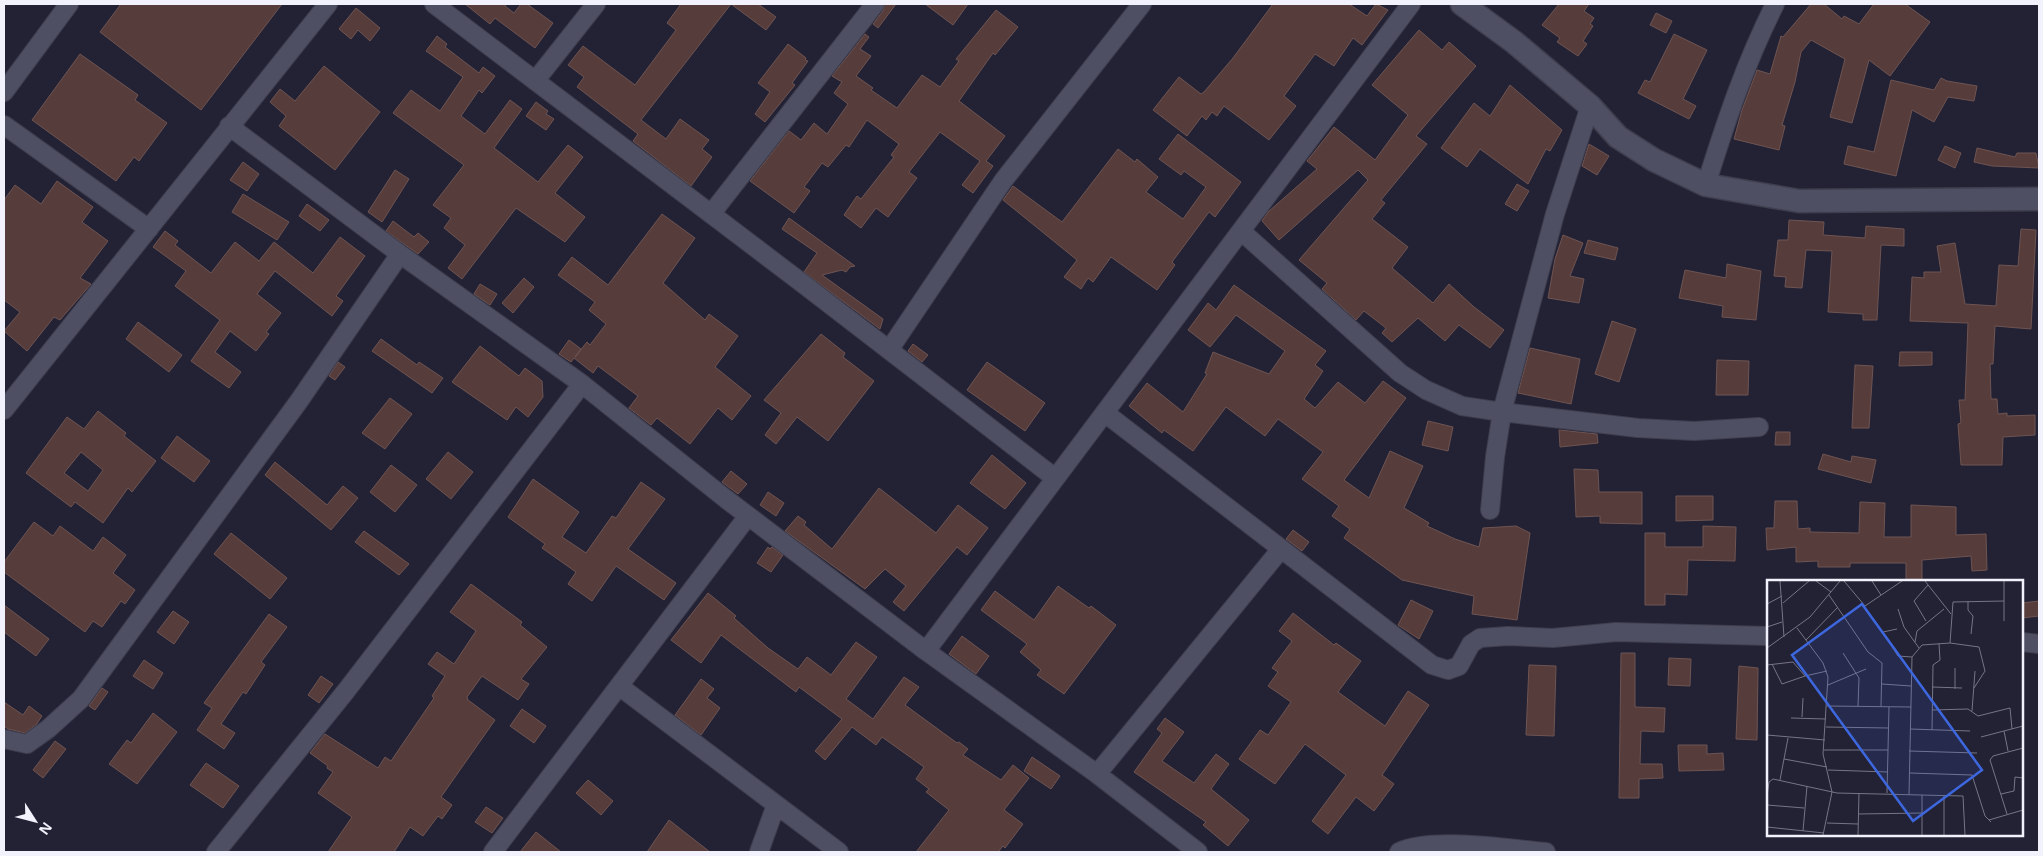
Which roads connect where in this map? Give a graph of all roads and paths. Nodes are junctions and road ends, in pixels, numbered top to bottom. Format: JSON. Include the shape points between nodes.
{"nodes":[{"id":1,"x":69,"y":4,"type":"edge"},
{"id":2,"x":328,"y":4,"type":"edge"},
{"id":3,"x":434,"y":4,"type":"edge"},
{"id":4,"x":596,"y":4,"type":"edge"},
{"id":5,"x":875,"y":4,"type":"edge"},
{"id":6,"x":1142,"y":4,"type":"edge"},
{"id":7,"x":1411,"y":4,"type":"edge"},
{"id":8,"x":1462,"y":4,"type":"edge"},
{"id":9,"x":1775,"y":4,"type":"edge"},
{"id":10,"x":535,"y":81,"type":"junction"},
{"id":11,"x":4,"y":92,"type":"edge"},
{"id":12,"x":1590,"y":106,"type":"junction"},
{"id":13,"x":4,"y":122,"type":"edge"},
{"id":14,"x":228,"y":126,"type":"junction"},
{"id":15,"x":1706,"y":185,"type":"junction"},
{"id":16,"x":2039,"y":199,"type":"edge"},
{"id":17,"x":711,"y":214,"type":"junction"},
{"id":18,"x":149,"y":229,"type":"junction"},
{"id":19,"x":1241,"y":232,"type":"junction"},
{"id":20,"x":400,"y":254,"type":"junction"},
{"id":21,"x":889,"y":350,"type":"junction"},
{"id":22,"x":582,"y":384,"type":"junction"},
{"id":23,"x":7,"y":399,"type":"edge"},
{"id":24,"x":1502,"y":412,"type":"junction"},
{"id":25,"x":1105,"y":413,"type":"junction"},
{"id":26,"x":1759,"y":427,"type":"dead end"},
{"id":27,"x":1055,"y":478,"type":"junction"},
{"id":28,"x":1490,"y":510,"type":"dead end"},
{"id":29,"x":748,"y":516,"type":"junction"},
{"id":30,"x":1281,"y":549,"type":"junction"},
{"id":31,"x":1767,"y":636,"type":"edge"},
{"id":32,"x":2023,"y":642,"type":"edge"},
{"id":33,"x":2039,"y":644,"type":"edge"},
{"id":34,"x":926,"y":651,"type":"junction"},
{"id":35,"x":619,"y":686,"type":"junction"},
{"id":36,"x":4,"y":739,"type":"edge"},
{"id":37,"x":1097,"y":774,"type":"junction"},
{"id":38,"x":776,"y":805,"type":"junction"},
{"id":39,"x":216,"y":852,"type":"edge"},
{"id":40,"x":493,"y":852,"type":"edge"},
{"id":41,"x":759,"y":852,"type":"edge"},
{"id":42,"x":838,"y":852,"type":"edge"},
{"id":43,"x":1198,"y":852,"type":"edge"},
{"id":44,"x":1400,"y":852,"type":"edge"},
{"id":45,"x":1546,"y":852,"type":"edge"}],
"edges":[{"from":1,"to":11,"type":"street"},
{"from":2,"to":14,"type":"street"},
{"from":3,"to":10,"type":"street"},
{"from":4,"to":10,"type":"street"},
{"from":5,"to":17,"type":"street"},
{"from":6,"to":21,"type":"street","via":[[1003,181]]},
{"from":7,"to":19,"type":"street"},
{"from":8,"to":12,"type":"street","via":[[1514,42]]},
{"from":9,"to":15,"type":"street","via":[[1732,99]]},
{"from":10,"to":17,"type":"street"},
{"from":12,"to":15,"type":"street","via":[[1618,137],[1654,160]]},
{"from":12,"to":24,"type":"street","via":[[1555,214]]},
{"from":13,"to":18,"type":"street"},
{"from":14,"to":18,"type":"street"},
{"from":14,"to":20,"type":"street"},
{"from":15,"to":16,"type":"street","via":[[1799,200]]},
{"from":17,"to":21,"type":"street"},
{"from":18,"to":23,"type":"street"},
{"from":19,"to":24,"type":"street","via":[[1400,372],[1426,390],[1462,406]]},
{"from":19,"to":25,"type":"street"},
{"from":20,"to":22,"type":"street"},
{"from":20,"to":36,"type":"street","via":[[299,402],[80,699],[48,730],[27,744]]},
{"from":21,"to":27,"type":"street"},
{"from":22,"to":29,"type":"street"},
{"from":22,"to":39,"type":"street","via":[[346,691]]},
{"from":24,"to":26,"type":"street","via":[[1694,431]]},
{"from":24,"to":28,"type":"street"},
{"from":25,"to":27,"type":"street"},
{"from":25,"to":30,"type":"street"},
{"from":27,"to":34,"type":"street"},
{"from":29,"to":34,"type":"street"},
{"from":29,"to":35,"type":"street"},
{"from":30,"to":31,"type":"street","via":[[1432,665],[1448,670],[1460,666],[1471,644],[1480,638],[1554,638],[1616,632]]},
{"from":30,"to":37,"type":"street"},
{"from":32,"to":33,"type":"street"},
{"from":34,"to":37,"type":"street"},
{"from":35,"to":38,"type":"street"},
{"from":35,"to":40,"type":"street"},
{"from":37,"to":43,"type":"street"},
{"from":38,"to":41,"type":"street"},
{"from":38,"to":42,"type":"street"},
{"from":44,"to":45,"type":"street","via":[[1408,848],[1446,845]]}]}
